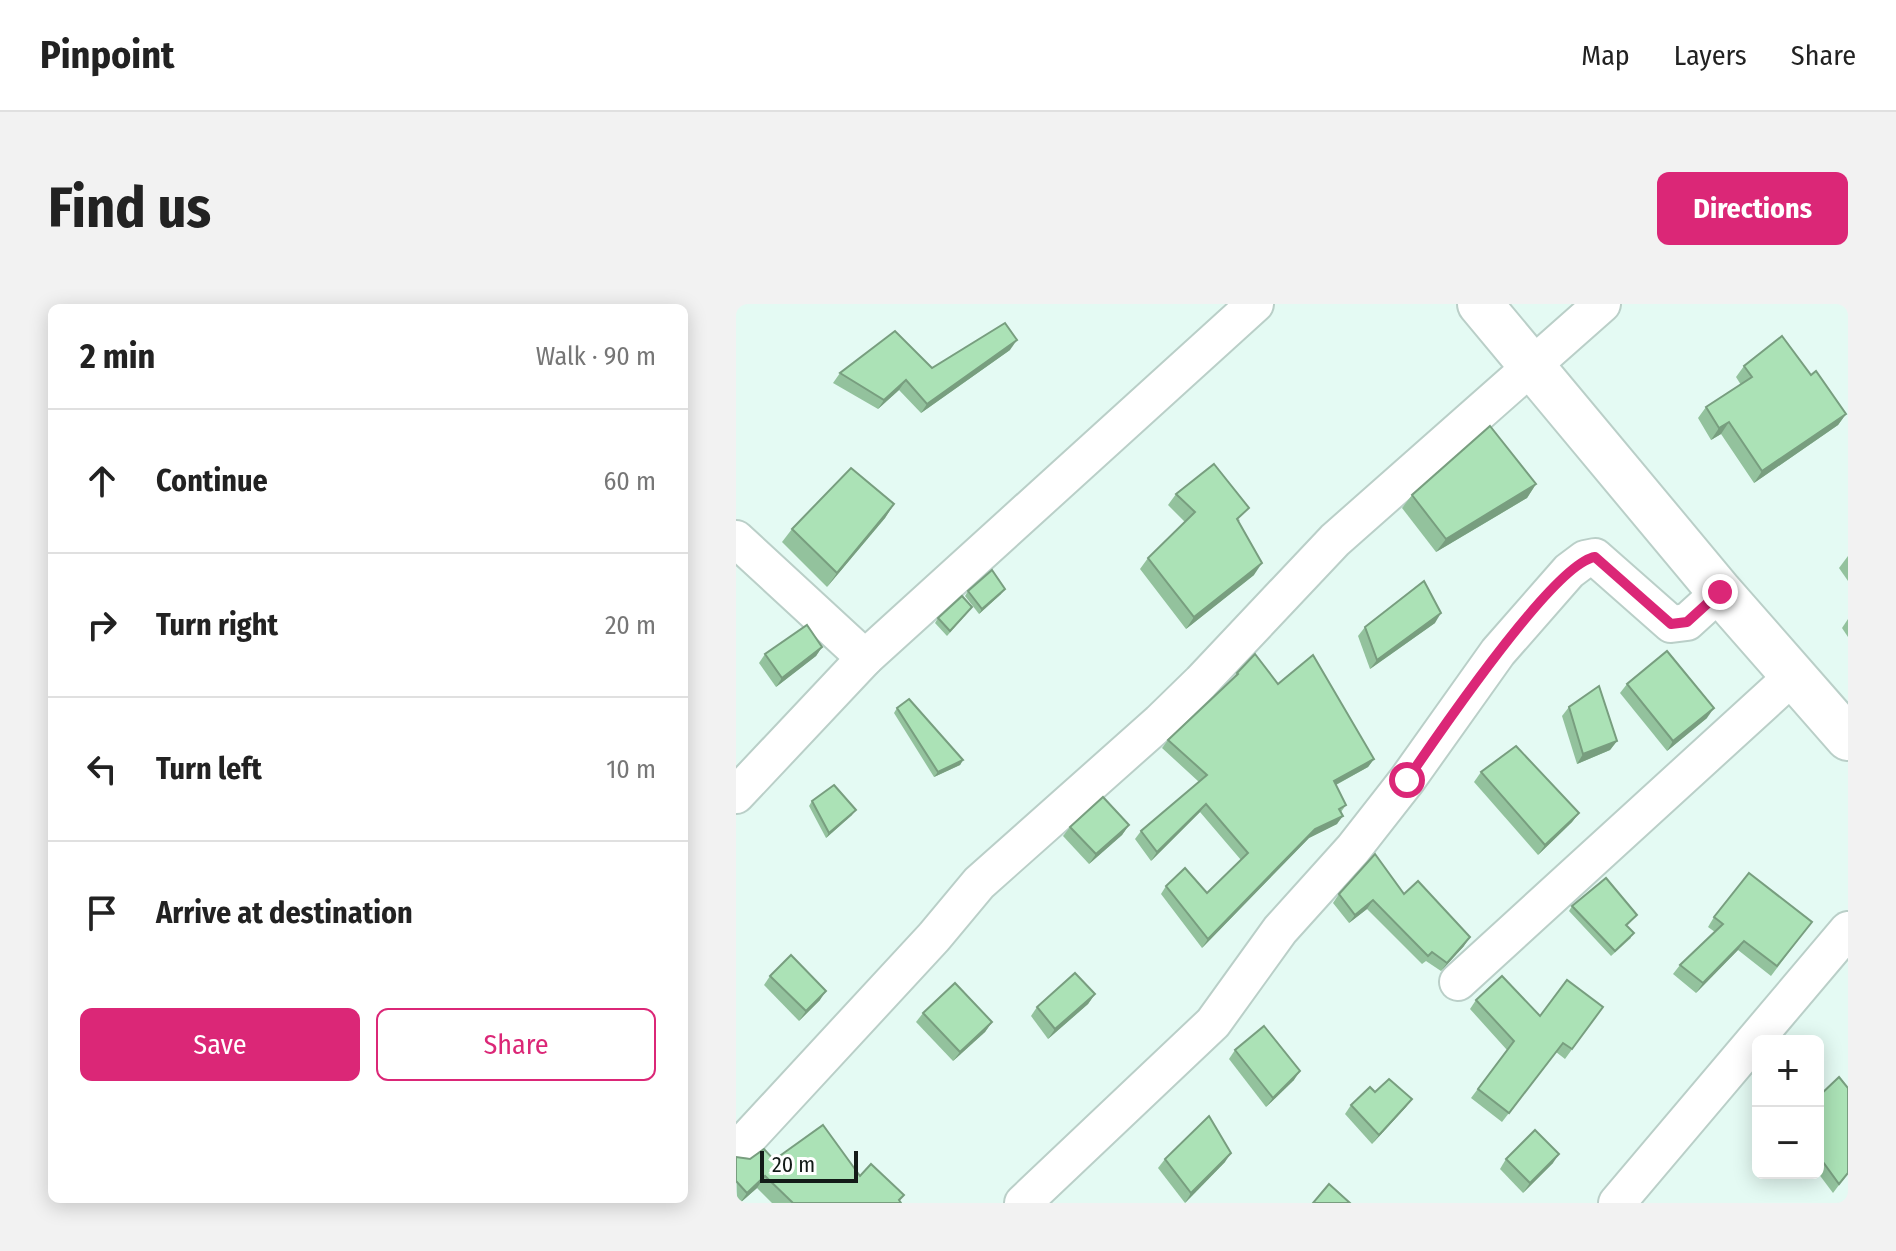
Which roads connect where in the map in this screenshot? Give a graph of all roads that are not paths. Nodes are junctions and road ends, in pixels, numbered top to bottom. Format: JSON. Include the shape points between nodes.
{"nodes":[{"id":1,"x":1255,"y":304,"type":"edge"},
{"id":2,"x":1480,"y":304,"type":"edge"},
{"id":3,"x":1602,"y":304,"type":"edge"},
{"id":4,"x":1532,"y":365,"type":"junction"},
{"id":5,"x":736,"y":539,"type":"edge"},
{"id":6,"x":1720,"y":592,"type":"junction"},
{"id":7,"x":865,"y":658,"type":"junction"},
{"id":8,"x":1794,"y":675,"type":"junction"},
{"id":9,"x":1848,"y":738,"type":"edge"},
{"id":10,"x":736,"y":795,"type":"edge"},
{"id":11,"x":1848,"y":930,"type":"edge"},
{"id":12,"x":1458,"y":982,"type":"dead end"},
{"id":13,"x":736,"y":1151,"type":"edge"},
{"id":14,"x":1023,"y":1203,"type":"edge"},
{"id":15,"x":1617,"y":1203,"type":"edge"}],
"edges":[{"from":1,"to":7,"type":"street"},
{"from":2,"to":4,"type":"highway"},
{"from":3,"to":4,"type":"street"},
{"from":4,"to":6,"type":"highway"},
{"from":4,"to":13,"type":"street","via":[[1335,540],[1160,722],[979,883]]},
{"from":5,"to":7,"type":"street"},
{"from":6,"to":8,"type":"highway"},
{"from":6,"to":14,"type":"street","via":[[1687,622],[1671,624],[1595,557],[1569,571],[1498,652],[1407,780],[1280,930],[1213,1023]]},
{"from":7,"to":10,"type":"street"},
{"from":8,"to":9,"type":"highway"},
{"from":8,"to":12,"type":"street"},
{"from":11,"to":15,"type":"street"}]}
